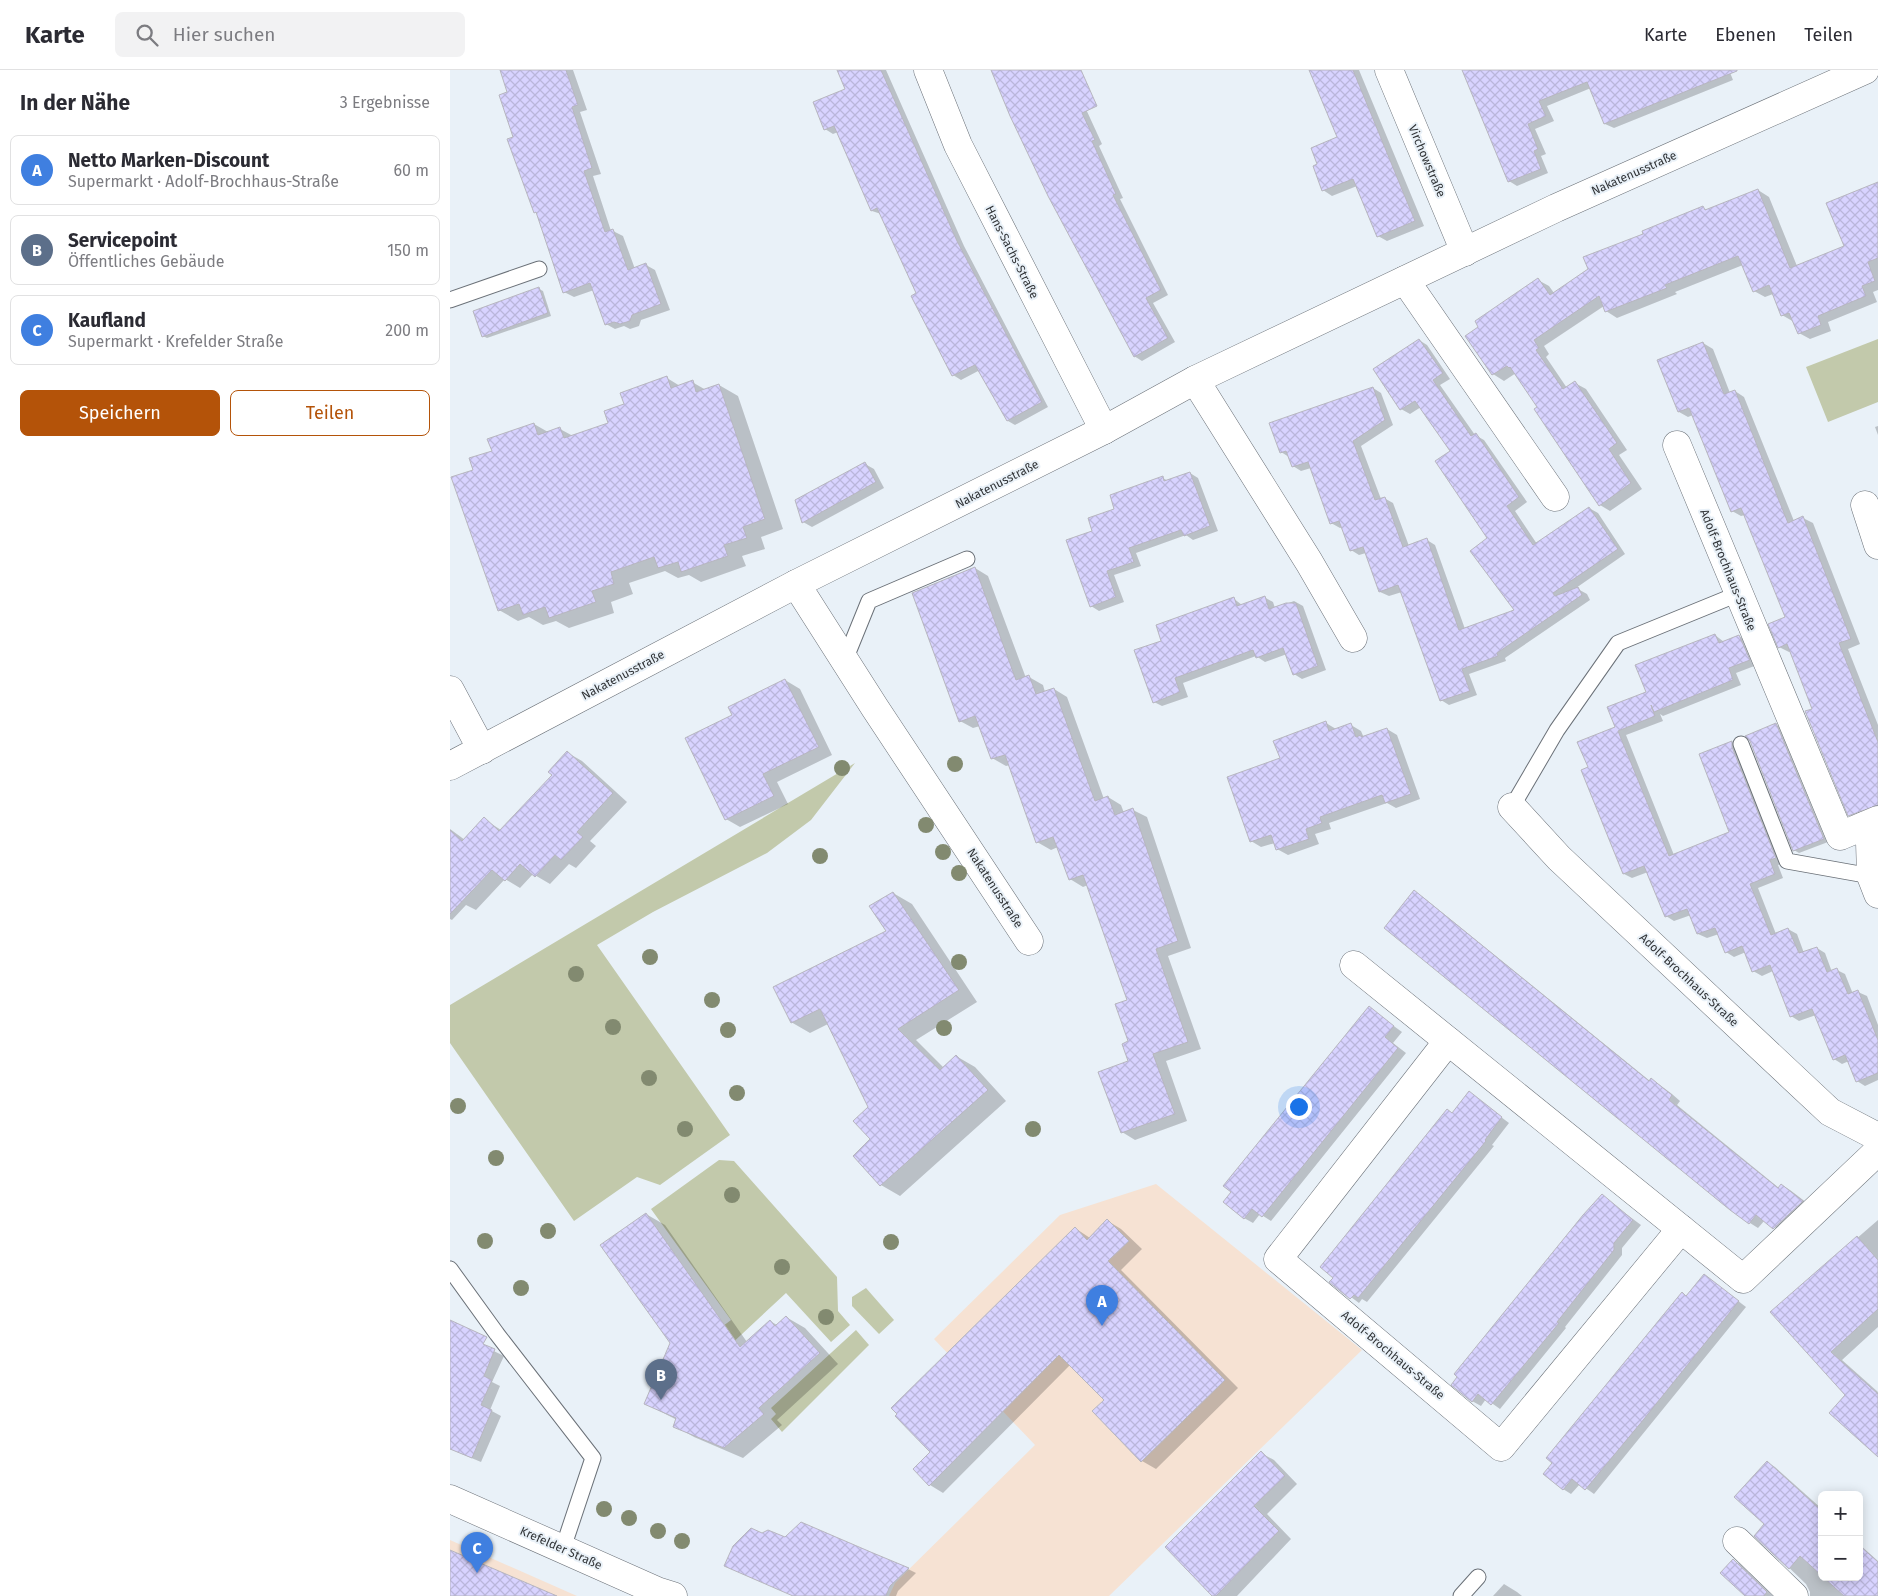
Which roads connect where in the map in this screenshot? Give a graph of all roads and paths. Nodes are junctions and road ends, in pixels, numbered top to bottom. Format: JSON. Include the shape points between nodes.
{"nodes":[{"id":1,"x":928,"y":70,"type":"edge"},
{"id":2,"x":1389,"y":70,"type":"edge"},
{"id":3,"x":1865,"y":70,"type":"edge"},
{"id":4,"x":1466,"y":252,"type":"junction"},
{"id":5,"x":539,"y":269,"type":"dead end"},
{"id":6,"x":1405,"y":280,"type":"junction"},
{"id":7,"x":450,"y":300,"type":"edge"},
{"id":8,"x":1195,"y":380,"type":"junction"},
{"id":9,"x":1104,"y":430,"type":"junction"},
{"id":10,"x":1677,"y":445,"type":"dead end"},
{"id":11,"x":1554,"y":497,"type":"dead end"},
{"id":12,"x":1865,"y":505,"type":"dead end"},
{"id":13,"x":1878,"y":545,"type":"edge"},
{"id":14,"x":967,"y":559,"type":"dead end"},
{"id":15,"x":796,"y":584,"type":"junction"},
{"id":16,"x":1738,"y":594,"type":"junction"},
{"id":17,"x":1352,"y":638,"type":"dead end"},
{"id":18,"x":844,"y":660,"type":"junction"},
{"id":19,"x":450,"y":690,"type":"edge"},
{"id":20,"x":1741,"y":744,"type":"dead end"},
{"id":21,"x":482,"y":750,"type":"junction"},
{"id":22,"x":450,"y":766,"type":"edge"},
{"id":23,"x":1512,"y":807,"type":"joint"},
{"id":24,"x":1871,"y":823,"type":"edge"},
{"id":25,"x":1874,"y":885,"type":"edge"},
{"id":26,"x":1029,"y":941,"type":"dead end"},
{"id":27,"x":1354,"y":966,"type":"dead end"},
{"id":28,"x":1448,"y":1041,"type":"junction"},
{"id":29,"x":1878,"y":1137,"type":"edge"},
{"id":30,"x":1878,"y":1151,"type":"edge"},
{"id":31,"x":1681,"y":1229,"type":"junction"},
{"id":32,"x":450,"y":1269,"type":"edge"},
{"id":33,"x":450,"y":1500,"type":"edge"},
{"id":34,"x":1736,"y":1541,"type":"dead end"},
{"id":35,"x":563,"y":1548,"type":"junction"},
{"id":36,"x":1478,"y":1577,"type":"dead end"},
{"id":37,"x":673,"y":1596,"type":"edge"},
{"id":38,"x":1461,"y":1596,"type":"edge"},
{"id":39,"x":1794,"y":1596,"type":"edge"}],
"edges":[{"from":1,"to":9,"type":"street","name":"Hans-Sachs-Straße","via":[[958,146]]},
{"from":2,"to":4,"type":"street","name":"Virchowstraße"},
{"from":3,"to":4,"type":"street","name":"Nakatenusstraße","via":[[1565,204]]},
{"from":4,"to":6,"type":"street","name":"Nakatenusstraße"},
{"from":5,"to":7,"type":"lane"},
{"from":6,"to":8,"type":"street","name":"Nakatenusstraße"},
{"from":6,"to":11,"type":"street"},
{"from":8,"to":9,"type":"street","name":"Nakatenusstraße"},
{"from":8,"to":17,"type":"street","via":[[1309,562]]},
{"from":9,"to":15,"type":"street","name":"Nakatenusstraße"},
{"from":10,"to":16,"type":"street","name":"Adolf-Brochhaus-Straße"},
{"from":12,"to":13,"type":"street"},
{"from":14,"to":18,"type":"lane","via":[[868,601]]},
{"from":15,"to":18,"type":"street","name":"Nakatenusstraße"},
{"from":15,"to":21,"type":"street","name":"Nakatenusstraße"},
{"from":16,"to":23,"type":"lane","via":[[1618,643],[1557,730]]},
{"from":16,"to":24,"type":"street","name":"Adolf-Brochhaus-Straße","via":[[1840,836]]},
{"from":18,"to":26,"type":"street","name":"Nakatenusstraße"},
{"from":19,"to":21,"type":"street"},
{"from":20,"to":25,"type":"lane","via":[[1787,861]]},
{"from":21,"to":22,"type":"street","name":"Nakatenusstraße"},
{"from":23,"to":29,"type":"street","name":"Adolf-Brochhaus-Straße","via":[[1559,858],[1830,1112]]},
{"from":24,"to":25,"type":"street","name":"Adolf-Brochhaus-Straße"},
{"from":27,"to":28,"type":"street"},
{"from":28,"to":31,"type":"street"},
{"from":28,"to":31,"type":"street","name":"Adolf-Brochhaus-Straße","via":[[1278,1259],[1502,1447]]},
{"from":30,"to":31,"type":"street","via":[[1743,1279]]},
{"from":32,"to":35,"type":"lane","via":[[593,1458]]},
{"from":33,"to":35,"type":"street","name":"Krefelder Straße"},
{"from":34,"to":39,"type":"street"},
{"from":35,"to":37,"type":"street","name":"Krefelder Straße"},
{"from":36,"to":38,"type":"lane"}]}
